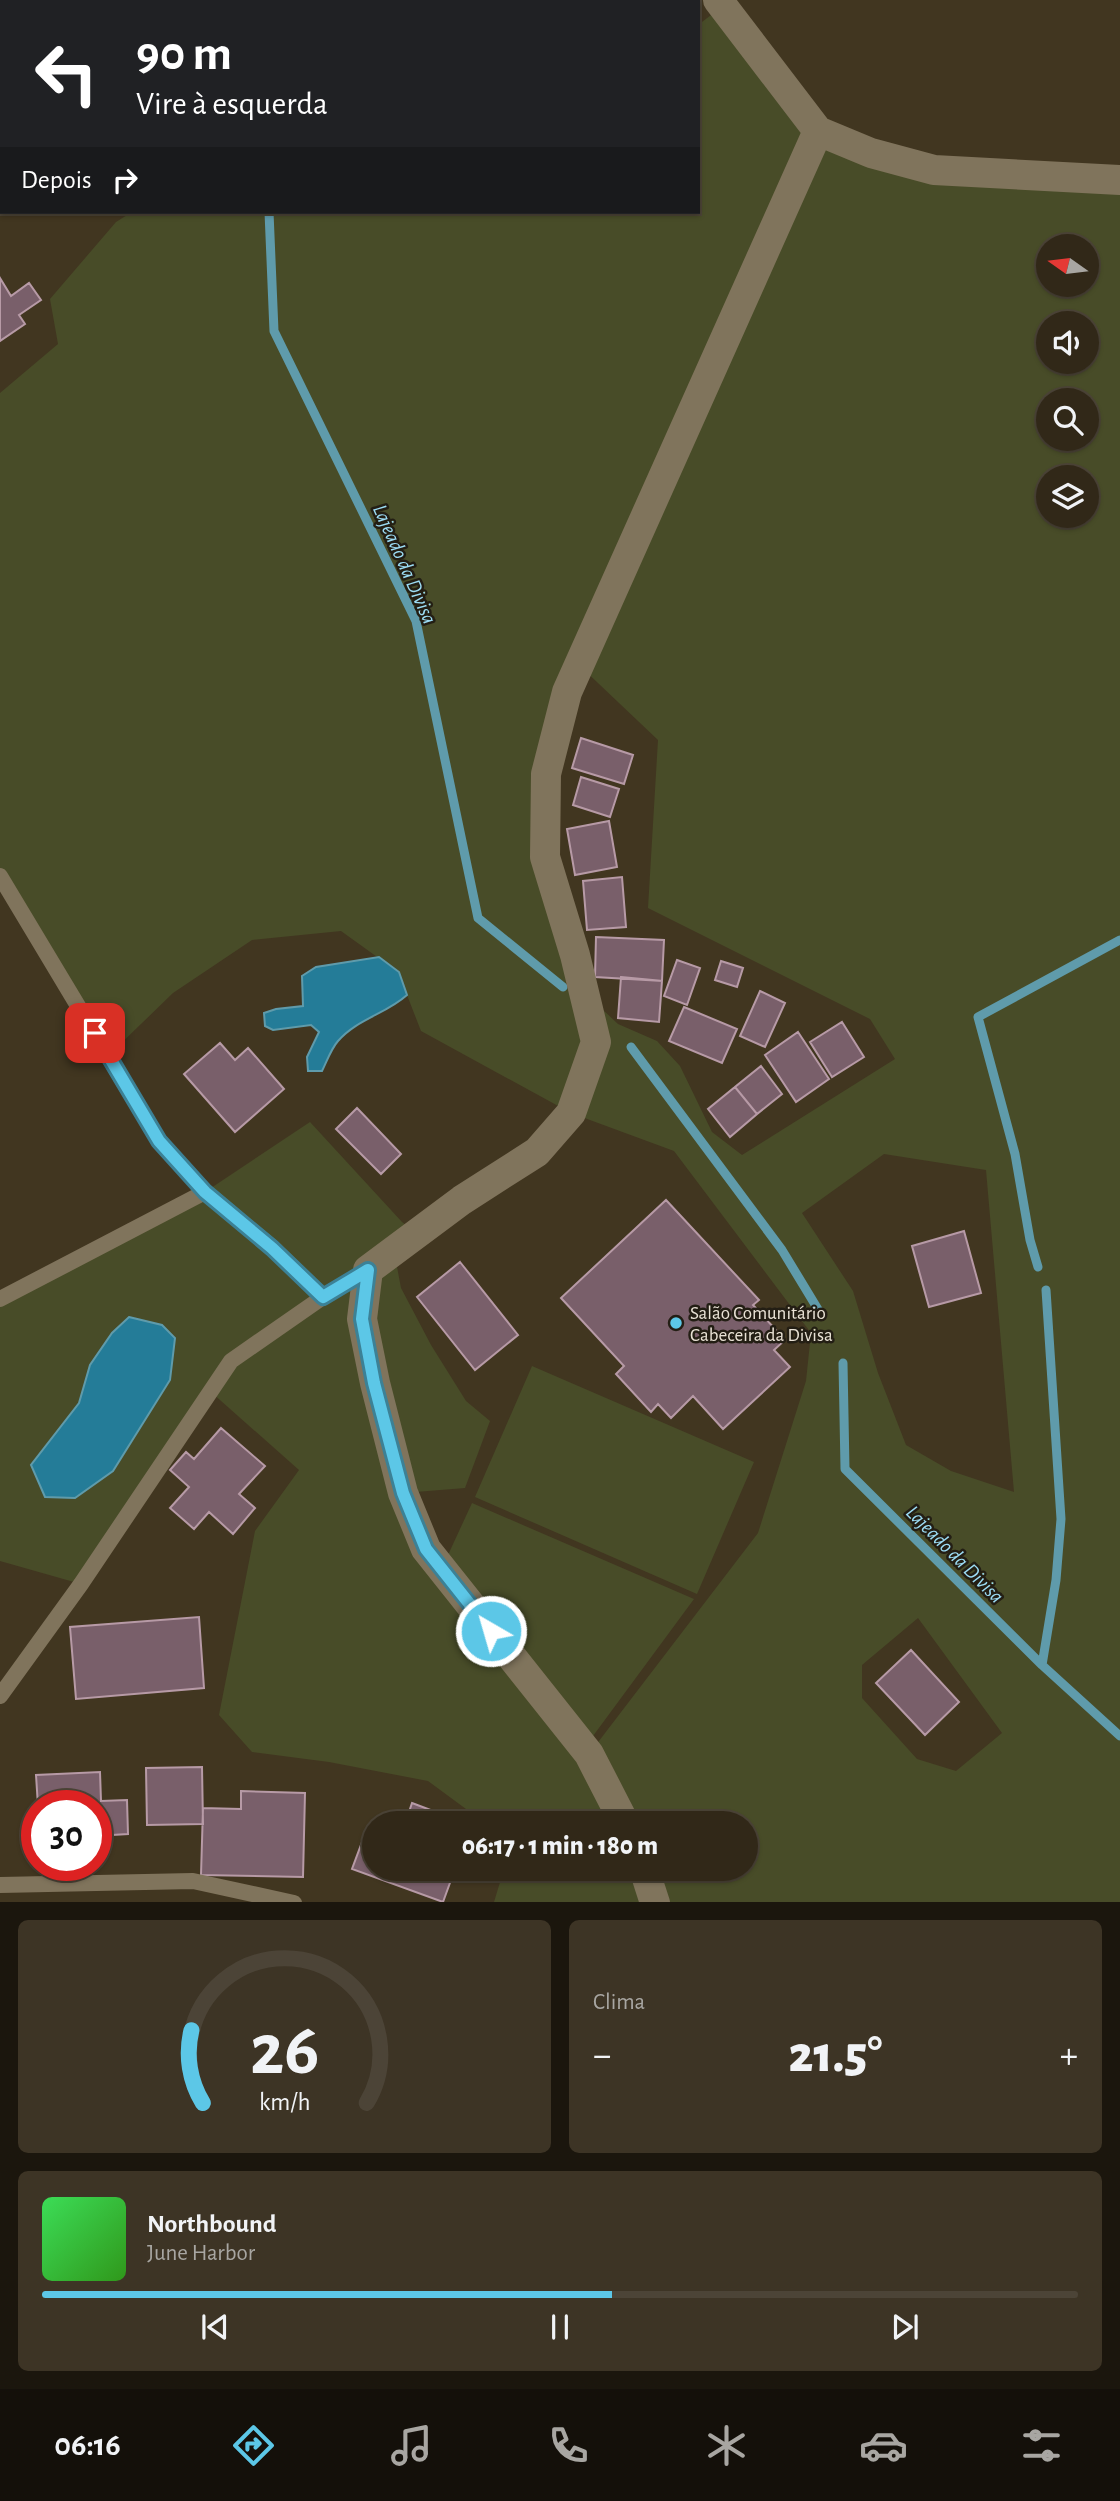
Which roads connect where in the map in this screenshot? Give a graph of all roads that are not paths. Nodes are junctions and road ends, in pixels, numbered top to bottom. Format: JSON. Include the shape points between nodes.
{"nodes":[{"id":1,"x":718,"y":0,"type":"edge"},
{"id":2,"x":818,"y":131,"type":"junction"},
{"id":3,"x":1120,"y":180,"type":"edge"},
{"id":4,"x":0,"y":876,"type":"edge"},
{"id":5,"x":205,"y":1192,"type":"junction"},
{"id":6,"x":368,"y":1270,"type":"junction"},
{"id":7,"x":323,"y":1297,"type":"junction"},
{"id":8,"x":0,"y":1299,"type":"edge"},
{"id":9,"x":0,"y":1696,"type":"edge"},
{"id":10,"x":618,"y":1811,"type":"edge"},
{"id":11,"x":648,"y":1881,"type":"edge"},
{"id":12,"x":0,"y":1885,"type":"edge"},
{"id":13,"x":294,"y":1902,"type":"edge"},
{"id":14,"x":655,"y":1902,"type":"edge"}],
"edges":[{"from":1,"to":2,"type":"street"},
{"from":2,"to":3,"type":"street","via":[[871,153],[934,170]]},
{"from":2,"to":6,"type":"street","via":[[567,692],[546,774],[545,857],[597,1042],[571,1113],[537,1152],[462,1200]]},
{"from":4,"to":5,"type":"lane","via":[[159,1141]]},
{"from":5,"to":7,"type":"lane"},
{"from":5,"to":8,"type":"lane"},
{"from":6,"to":7,"type":"lane"},
{"from":6,"to":10,"type":"street","via":[[362,1319],[374,1383],[403,1493],[426,1549],[589,1754]]},
{"from":7,"to":9,"type":"lane","via":[[231,1361]]},
{"from":11,"to":14,"type":"street"},
{"from":12,"to":13,"type":"lane","via":[[193,1881]]}]}
